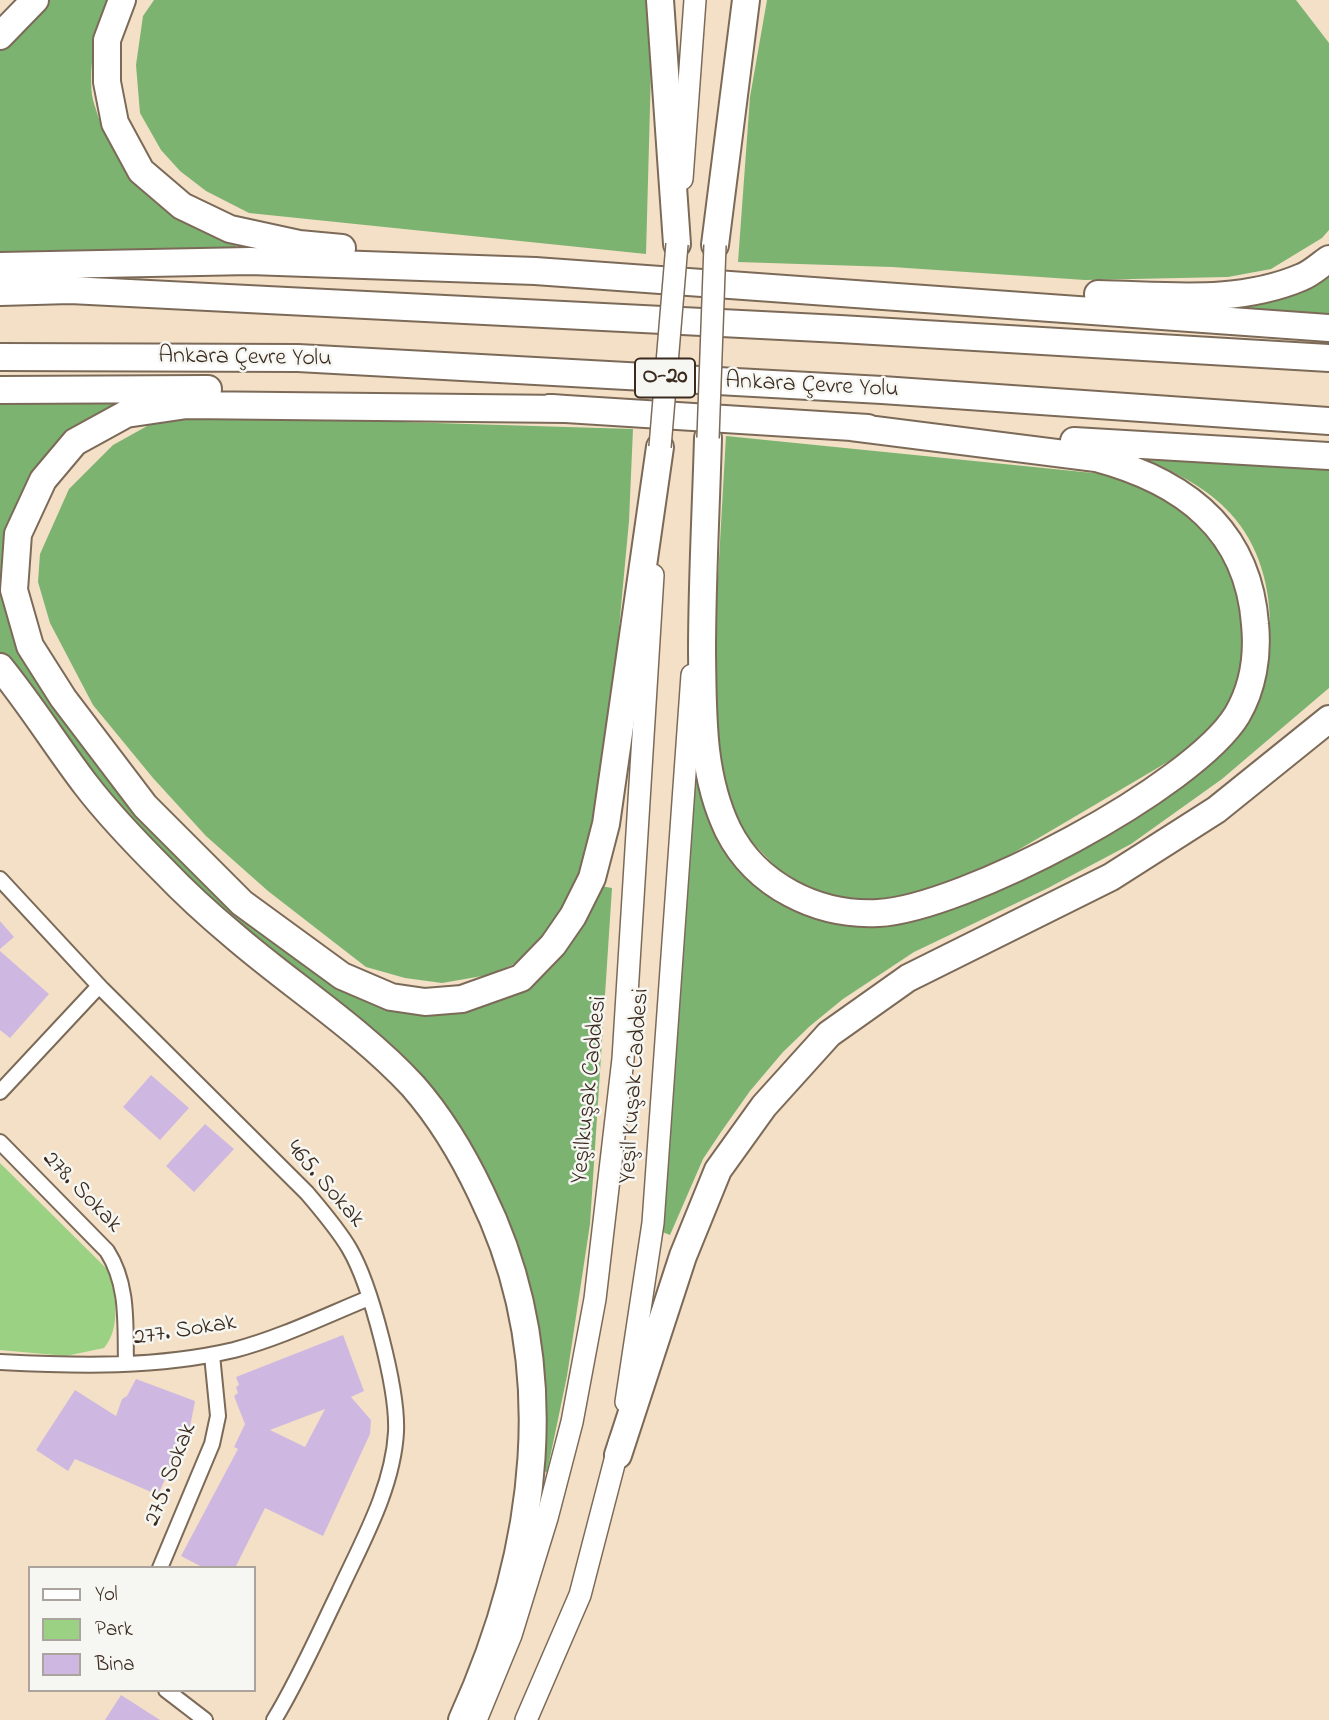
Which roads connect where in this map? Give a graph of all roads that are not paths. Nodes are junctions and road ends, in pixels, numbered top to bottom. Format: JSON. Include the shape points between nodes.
{"nodes":[{"id":1,"x":35,"y":0,"type":"edge"},
{"id":2,"x":122,"y":0,"type":"edge"},
{"id":3,"x":660,"y":0,"type":"edge"},
{"id":4,"x":695,"y":0,"type":"edge"},
{"id":5,"x":734,"y":0,"type":"edge"},
{"id":6,"x":746,"y":0,"type":"edge"},
{"id":7,"x":0,"y":36,"type":"edge"},
{"id":8,"x":677,"y":244,"type":"junction"},
{"id":9,"x":715,"y":245,"type":"junction"},
{"id":10,"x":1329,"y":259,"type":"edge"},
{"id":11,"x":0,"y":266,"type":"edge"},
{"id":12,"x":535,"y":271,"type":"junction"},
{"id":13,"x":769,"y":286,"type":"junction"},
{"id":14,"x":0,"y":292,"type":"edge"},
{"id":15,"x":1329,"y":328,"type":"edge"},
{"id":16,"x":0,"y":357,"type":"edge"},
{"id":17,"x":1329,"y":358,"type":"edge"},
{"id":18,"x":0,"y":390,"type":"edge"},
{"id":19,"x":566,"y":409,"type":"junction"},
{"id":20,"x":1329,"y":421,"type":"edge"},
{"id":21,"x":851,"y":427,"type":"junction"},
{"id":22,"x":709,"y":438,"type":"junction"},
{"id":23,"x":660,"y":447,"type":"junction"},
{"id":24,"x":1329,"y":456,"type":"edge"},
{"id":25,"x":0,"y":667,"type":"edge"},
{"id":26,"x":1329,"y":719,"type":"edge"},
{"id":27,"x":0,"y":879,"type":"edge"},
{"id":28,"x":99,"y":986,"type":"junction"},
{"id":29,"x":0,"y":1092,"type":"edge"},
{"id":30,"x":0,"y":1142,"type":"edge"},
{"id":31,"x":369,"y":1298,"type":"junction"},
{"id":32,"x":212,"y":1354,"type":"junction"},
{"id":33,"x":0,"y":1362,"type":"edge"},
{"id":34,"x":126,"y":1364,"type":"junction"},
{"id":35,"x":618,"y":1455,"type":"junction"},
{"id":36,"x":161,"y":1566,"type":"edge"},
{"id":37,"x":169,"y":1692,"type":"edge"},
{"id":38,"x":205,"y":1720,"type":"edge"},
{"id":39,"x":274,"y":1720,"type":"edge"},
{"id":40,"x":462,"y":1720,"type":"edge"},
{"id":41,"x":477,"y":1720,"type":"edge"},
{"id":42,"x":526,"y":1720,"type":"edge"}],
"edges":[{"from":1,"to":7,"type":"highway"},
{"from":2,"to":12,"type":"highway","via":[[107,40],[107,82],[115,123],[141,171],[182,206],[230,229],[299,244]]},
{"from":3,"to":8,"type":"highway"},
{"from":4,"to":8,"type":"main road","name":"Yeşilkuşak Caddesi"},
{"from":5,"to":9,"type":"main road","name":"Yeşil Kuşak Caddesi"},
{"from":6,"to":9,"type":"highway"},
{"from":8,"to":23,"type":"main road","name":"Yeşilkuşak Caddesi","bridge":true},
{"from":9,"to":22,"type":"main road","name":"Yeşil Kuşak Caddesi","bridge":true},
{"from":10,"to":13,"type":"highway","via":[[1305,276],[1266,290],[1224,297]]},
{"from":11,"to":12,"type":"highway","via":[[250,261]]},
{"from":12,"to":13,"type":"highway"},
{"from":13,"to":15,"type":"highway"},
{"from":14,"to":17,"type":"highway","via":[[112,292]]},
{"from":16,"to":20,"type":"highway","name":"Ankara Çevre Yolu","number":"O-20","via":[[299,358]]},
{"from":18,"to":19,"type":"highway","via":[[314,390]]},
{"from":19,"to":21,"type":"highway"},
{"from":19,"to":23,"type":"highway","via":[[187,405],[126,414],[75,442],[43,480],[18,534],[14,590],[30,646],[63,698],[145,806],[242,903],[342,976],[391,997],[425,1002],[463,999],[521,978],[553,945],[592,878],[607,824]]},
{"from":21,"to":22,"type":"highway","via":[[1096,458],[1152,477],[1197,505],[1228,540],[1253,602],[1255,627],[1252,673],[1236,717],[1181,771],[1102,823],[1004,872],[937,901],[880,913],[820,906],[785,891],[738,848],[717,802],[706,760],[703,708]]},
{"from":21,"to":24,"type":"highway"},
{"from":22,"to":35,"type":"main road","name":"Yeşil Kuşak Caddesi","via":[[653,1223]]},
{"from":23,"to":41,"type":"main road","name":"Yeşilkuşak Caddesi","via":[[623,1059],[595,1299],[572,1422],[543,1529]]},
{"from":25,"to":40,"type":"highway","via":[[88,788],[162,870],[233,935],[345,1023],[413,1087],[460,1150],[494,1218],[516,1287],[531,1357],[531,1477],[505,1611]]},
{"from":26,"to":35,"type":"highway","via":[[1216,810],[1111,877],[908,978],[829,1034],[765,1106],[718,1170],[683,1256]]},
{"from":27,"to":28,"type":"street","name":"465. Sokak"},
{"from":28,"to":29,"type":"street"},
{"from":28,"to":31,"type":"street","name":"465. Sokak","via":[[307,1193],[349,1248]]},
{"from":30,"to":34,"type":"street","name":"278. Sokak","via":[[114,1262],[123,1290]]},
{"from":31,"to":32,"type":"street","name":"277. Sokak","via":[[269,1338]]},
{"from":31,"to":39,"type":"street","name":"465. Sokak","via":[[396,1410],[393,1458],[375,1515]]},
{"from":32,"to":34,"type":"street","name":"277. Sokak"},
{"from":32,"to":36,"type":"street","name":"275. Sokak","via":[[218,1416],[212,1444]]},
{"from":33,"to":34,"type":"street","name":"277. Sokak"},
{"from":35,"to":42,"type":"main road","name":"Yeşil Kuşak Caddesi","via":[[580,1595]]},
{"from":37,"to":38,"type":"street"}]}
